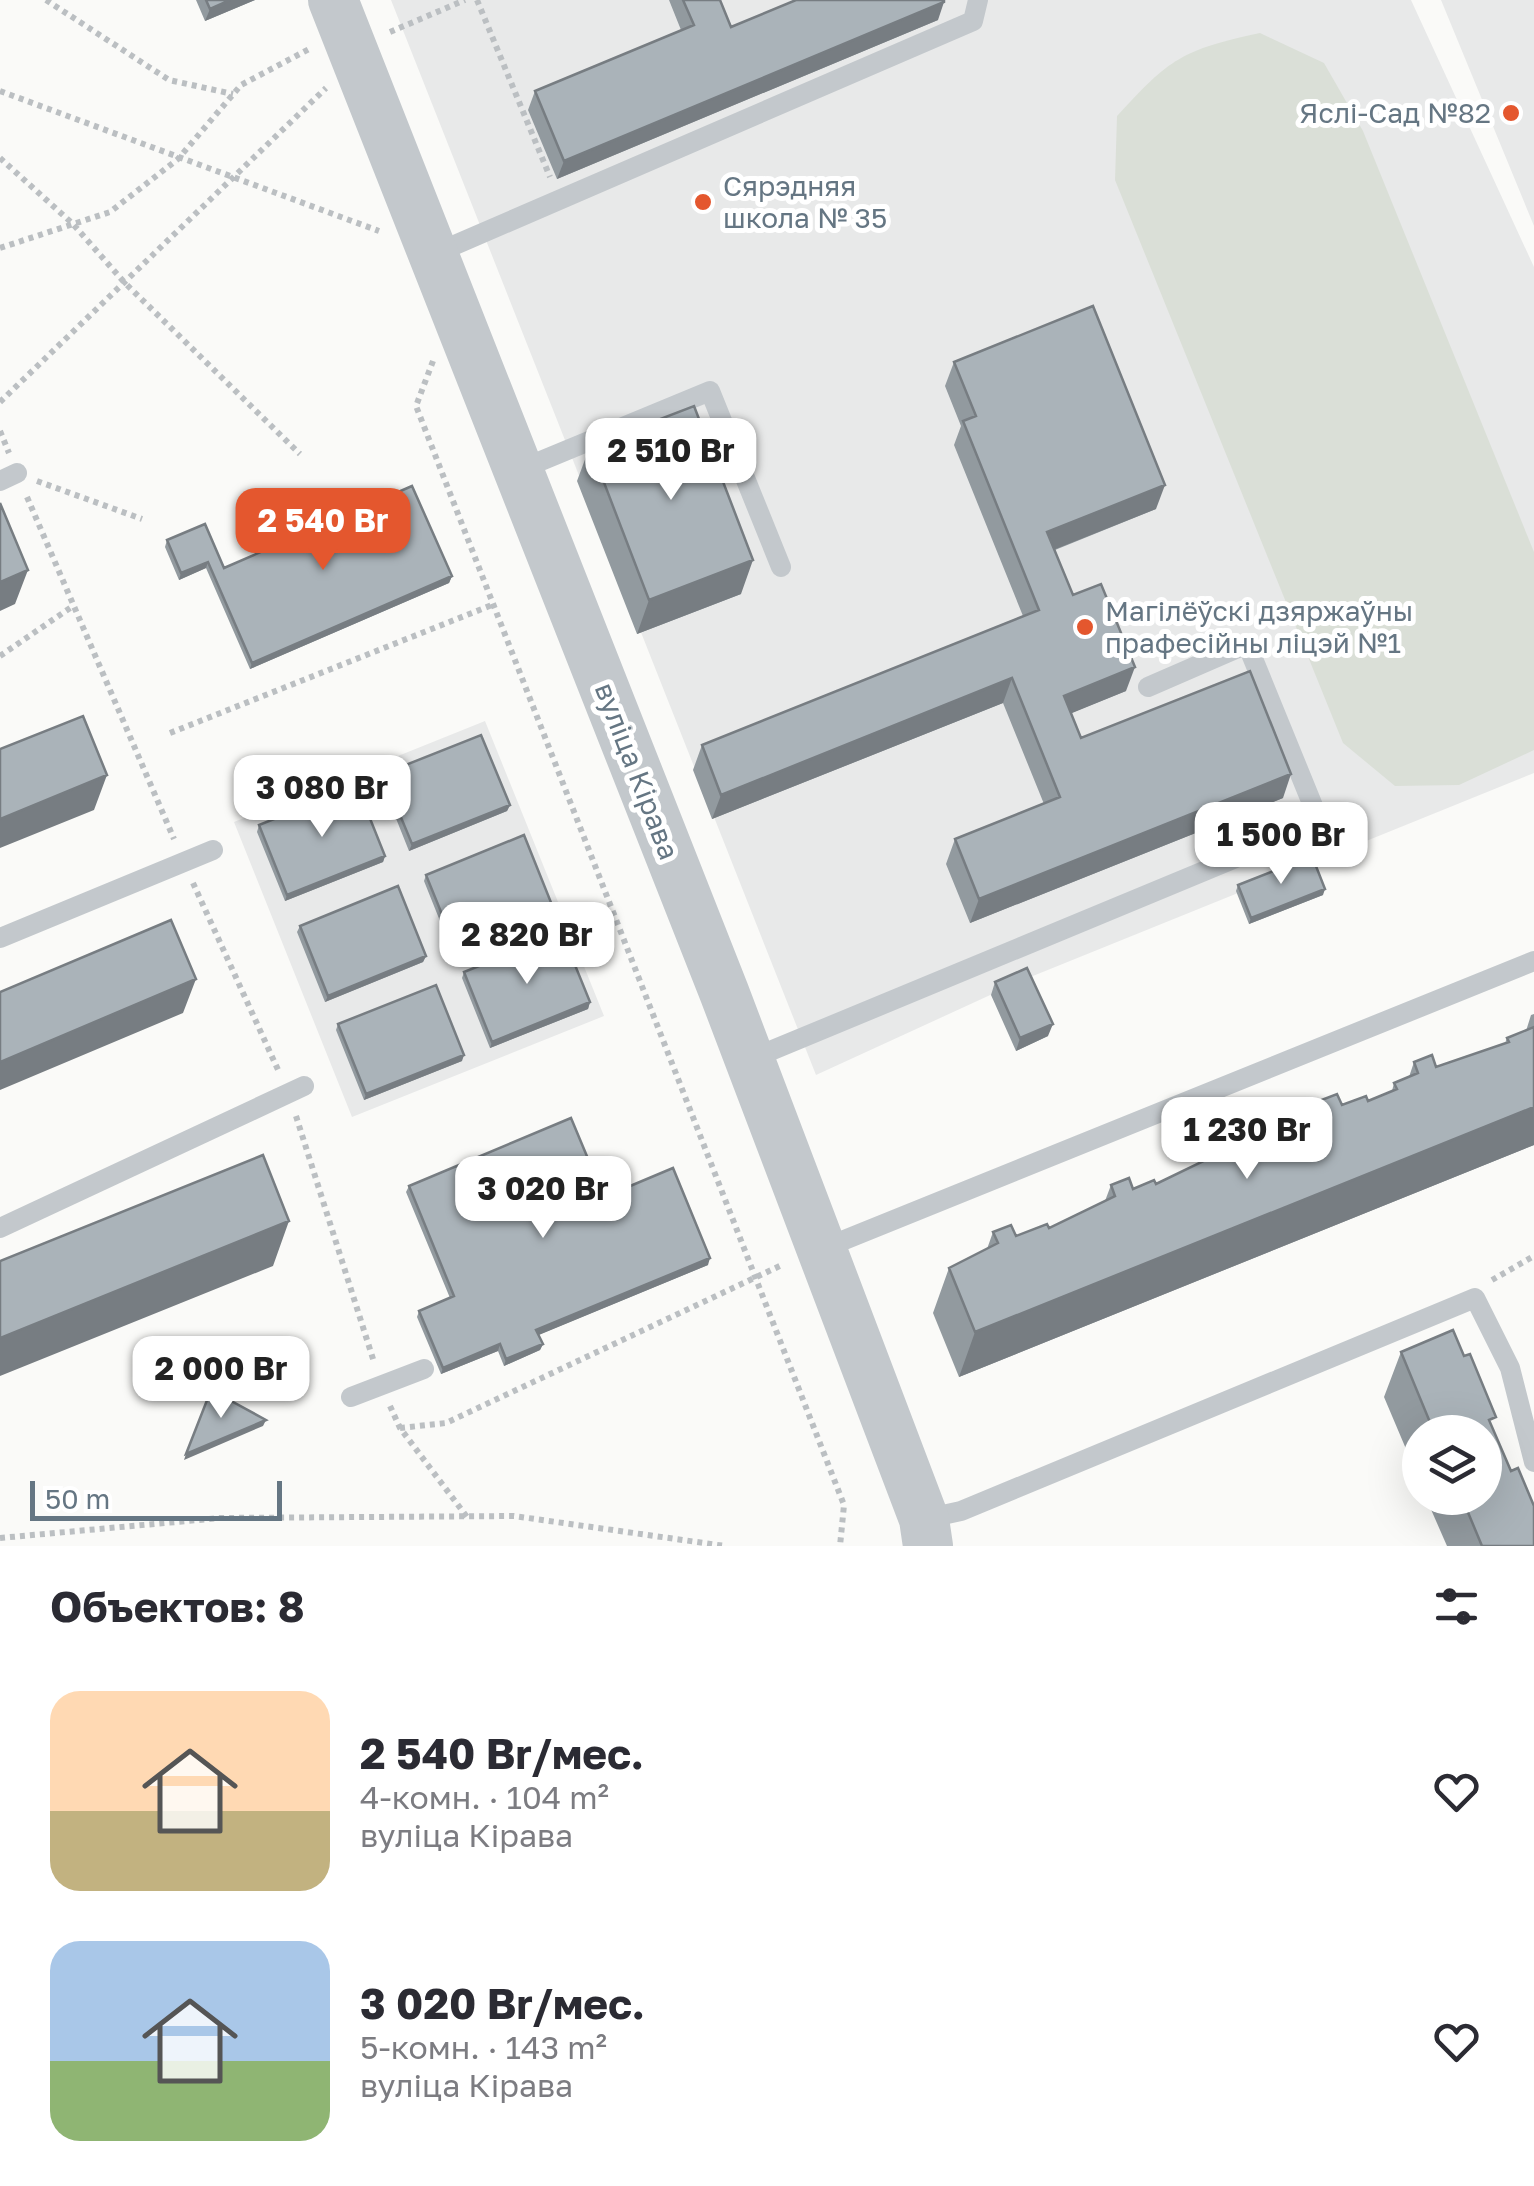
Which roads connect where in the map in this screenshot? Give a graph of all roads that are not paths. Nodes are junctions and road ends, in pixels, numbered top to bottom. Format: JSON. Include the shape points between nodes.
{"nodes":[{"id":1,"x":978,"y":0,"type":"edge"},
{"id":2,"x":326,"y":22,"type":"edge"},
{"id":3,"x":432,"y":255,"type":"junction"},
{"id":4,"x":517,"y":471,"type":"junction"},
{"id":5,"x":781,"y":567,"type":"dead end"},
{"id":6,"x":1148,"y":687,"type":"dead end"},
{"id":7,"x":213,"y":850,"type":"dead end"},
{"id":8,"x":0,"y":938,"type":"edge"},
{"id":9,"x":1534,"y":961,"type":"edge"},
{"id":10,"x":749,"y":1059,"type":"junction"},
{"id":11,"x":296,"y":1089,"type":"road end"},
{"id":12,"x":0,"y":1228,"type":"edge"},
{"id":13,"x":822,"y":1249,"type":"junction"},
{"id":14,"x":424,"y":1369,"type":"dead end"},
{"id":15,"x":351,"y":1397,"type":"dead end"},
{"id":16,"x":1534,"y":1462,"type":"edge"},
{"id":17,"x":926,"y":1533,"type":"edge"}],
"edges":[{"from":1,"to":3,"type":"lane","via":[[973,21]]},
{"from":2,"to":3,"type":"street","name":"вуліца Кірава"},
{"from":3,"to":4,"type":"street","name":"вуліца Кірава"},
{"from":4,"to":5,"type":"lane","via":[[710,391]]},
{"from":4,"to":10,"type":"street","name":"вуліца Кірава"},
{"from":6,"to":10,"type":"lane","via":[[1247,644],[1320,823]]},
{"from":7,"to":8,"type":"lane"},
{"from":9,"to":13,"type":"lane"},
{"from":10,"to":13,"type":"street","name":"вуліца Кірава"},
{"from":11,"to":12,"type":"lane"},
{"from":13,"to":17,"type":"street","name":"вуліца Кірава"},
{"from":14,"to":15,"type":"lane"},
{"from":16,"to":17,"type":"lane","via":[[1510,1368],[1475,1298],[961,1511]]}]}
